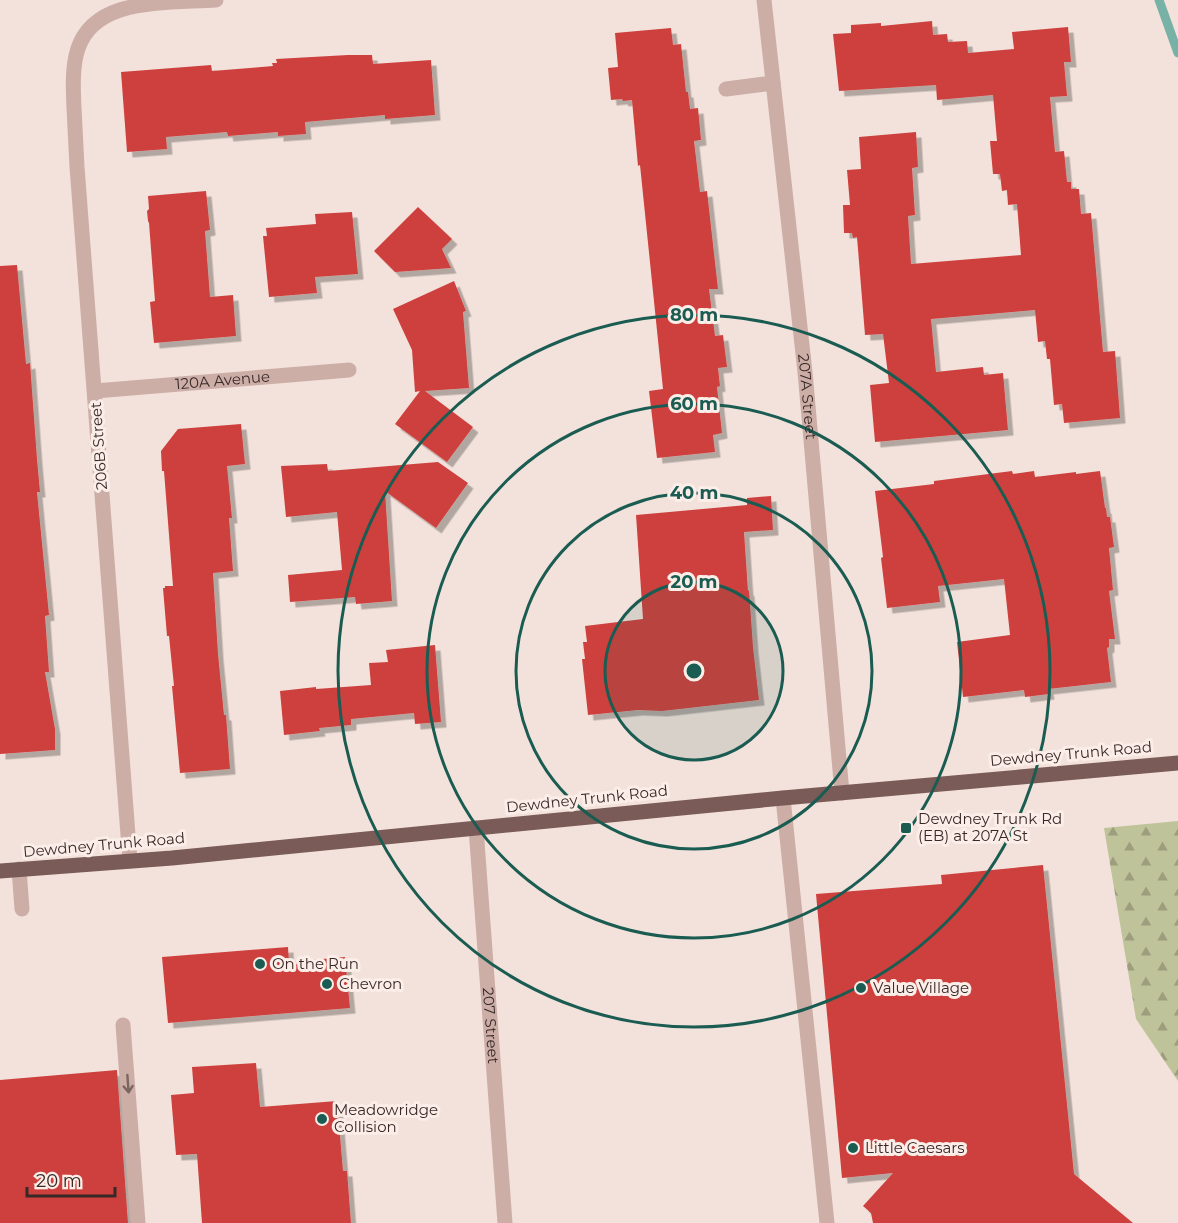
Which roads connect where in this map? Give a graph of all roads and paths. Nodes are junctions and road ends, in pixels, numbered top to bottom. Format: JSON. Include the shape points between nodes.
{"nodes":[{"id":1,"x":216,"y":0,"type":"edge"},
{"id":2,"x":764,"y":0,"type":"edge"},
{"id":3,"x":773,"y":83,"type":"junction"},
{"id":4,"x":726,"y":89,"type":"dead end"},
{"id":5,"x":349,"y":370,"type":"dead end"},
{"id":6,"x":95,"y":391,"type":"junction"},
{"id":7,"x":1178,"y":763,"type":"edge"},
{"id":8,"x":842,"y":793,"type":"junction"},
{"id":9,"x":783,"y":798,"type":"junction"},
{"id":10,"x":476,"y":828,"type":"junction"},
{"id":11,"x":130,"y":861,"type":"junction"},
{"id":12,"x":19,"y":869,"type":"junction"},
{"id":13,"x":0,"y":871,"type":"edge"},
{"id":14,"x":22,"y":909,"type":"dead end"},
{"id":15,"x":123,"y":1025,"type":"dead end"},
{"id":16,"x":138,"y":1223,"type":"edge"},
{"id":17,"x":505,"y":1223,"type":"edge"},
{"id":18,"x":827,"y":1223,"type":"edge"}],
"edges":[{"from":1,"to":6,"type":"street","name":"206B Street","via":[[120,10],[100,19],[76,51],[73,77],[77,167]]},
{"from":2,"to":3,"type":"street","name":"207A Street"},
{"from":3,"to":4,"type":"street"},
{"from":3,"to":8,"type":"street","name":"207A Street","via":[[805,372]]},
{"from":5,"to":6,"type":"street","name":"120A Avenue"},
{"from":6,"to":11,"type":"street","name":"206B Street"},
{"from":7,"to":8,"type":"main road","name":"Dewdney Trunk Road"},
{"from":8,"to":9,"type":"main road","name":"Dewdney Trunk Road"},
{"from":9,"to":10,"type":"main road","name":"Dewdney Trunk Road"},
{"from":9,"to":18,"type":"street"},
{"from":10,"to":11,"type":"main road","name":"Dewdney Trunk Road"},
{"from":10,"to":17,"type":"street","name":"207 Street"},
{"from":11,"to":12,"type":"main road","name":"Dewdney Trunk Road"},
{"from":12,"to":13,"type":"main road","name":"Dewdney Trunk Road"},
{"from":12,"to":14,"type":"street"},
{"from":15,"to":16,"type":"street","one_way":true}]}
